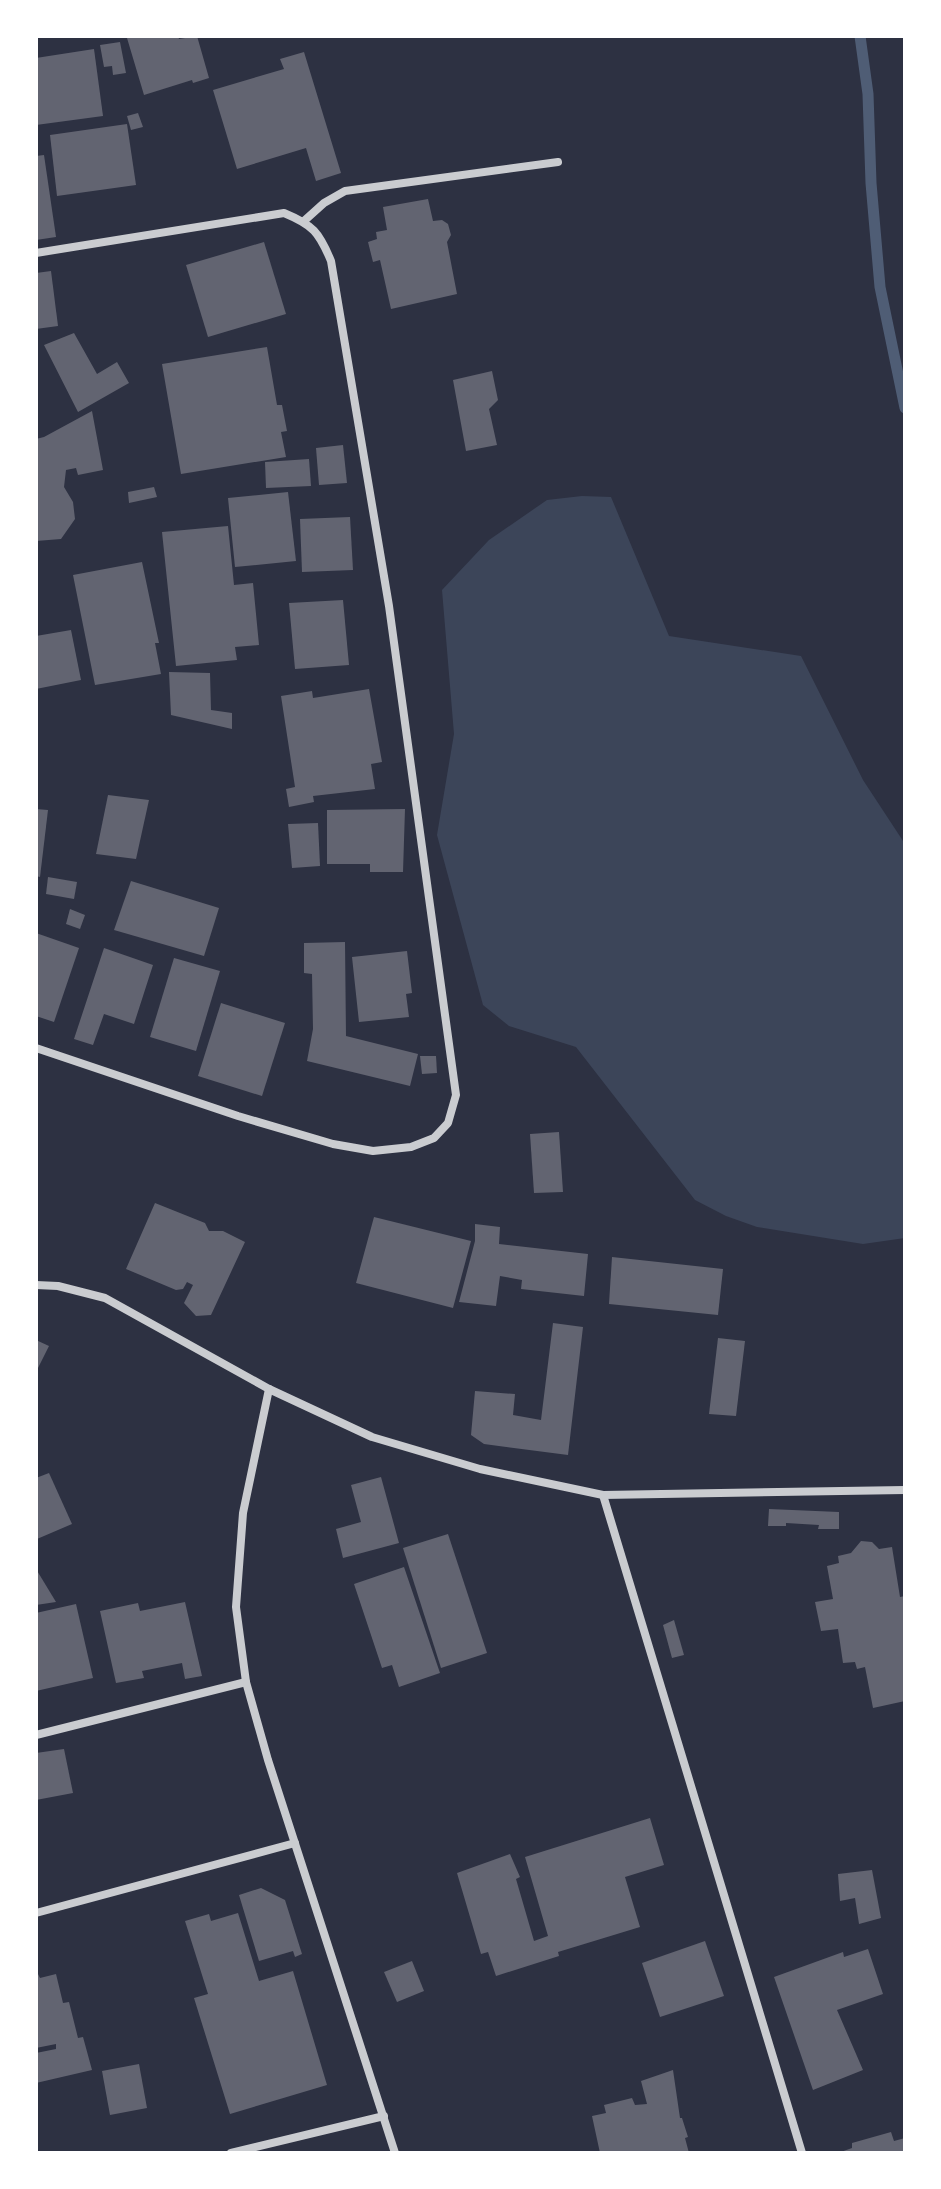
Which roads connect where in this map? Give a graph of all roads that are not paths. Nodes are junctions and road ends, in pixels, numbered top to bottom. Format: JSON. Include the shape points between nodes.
{"nodes":[{"id":1,"x":558,"y":162,"type":"dead end"},
{"id":2,"x":304,"y":221,"type":"junction"},
{"id":3,"x":36,"y":253,"type":"edge"},
{"id":4,"x":36,"y":1048,"type":"edge"},
{"id":5,"x":36,"y":1285,"type":"edge"},
{"id":6,"x":269,"y":1389,"type":"junction"},
{"id":7,"x":905,"y":1490,"type":"edge"},
{"id":8,"x":603,"y":1495,"type":"junction"},
{"id":9,"x":246,"y":1682,"type":"junction"},
{"id":10,"x":36,"y":1735,"type":"edge"},
{"id":11,"x":295,"y":1843,"type":"junction"},
{"id":12,"x":36,"y":1913,"type":"edge"},
{"id":13,"x":384,"y":2116,"type":"junction"},
{"id":14,"x":231,"y":2153,"type":"edge"},
{"id":15,"x":395,"y":2153,"type":"edge"},
{"id":16,"x":802,"y":2153,"type":"edge"}],
"edges":[{"from":1,"to":2,"type":"street","via":[[345,191]]},
{"from":2,"to":3,"type":"street","via":[[284,213]]},
{"from":2,"to":4,"type":"street","via":[[319,234],[331,261],[389,606],[453,1057],[456,1095],[448,1123],[434,1138],[411,1147],[373,1151],[333,1144]]},
{"from":5,"to":6,"type":"street","via":[[105,1298]]},
{"from":6,"to":8,"type":"street","via":[[372,1437],[480,1469]]},
{"from":6,"to":9,"type":"street","via":[[243,1513],[239,1560],[236,1607]]},
{"from":7,"to":8,"type":"street"},
{"from":8,"to":16,"type":"street"},
{"from":9,"to":10,"type":"street"},
{"from":9,"to":11,"type":"street"},
{"from":11,"to":12,"type":"street"},
{"from":11,"to":13,"type":"street"},
{"from":13,"to":14,"type":"street"},
{"from":13,"to":15,"type":"street"}]}
